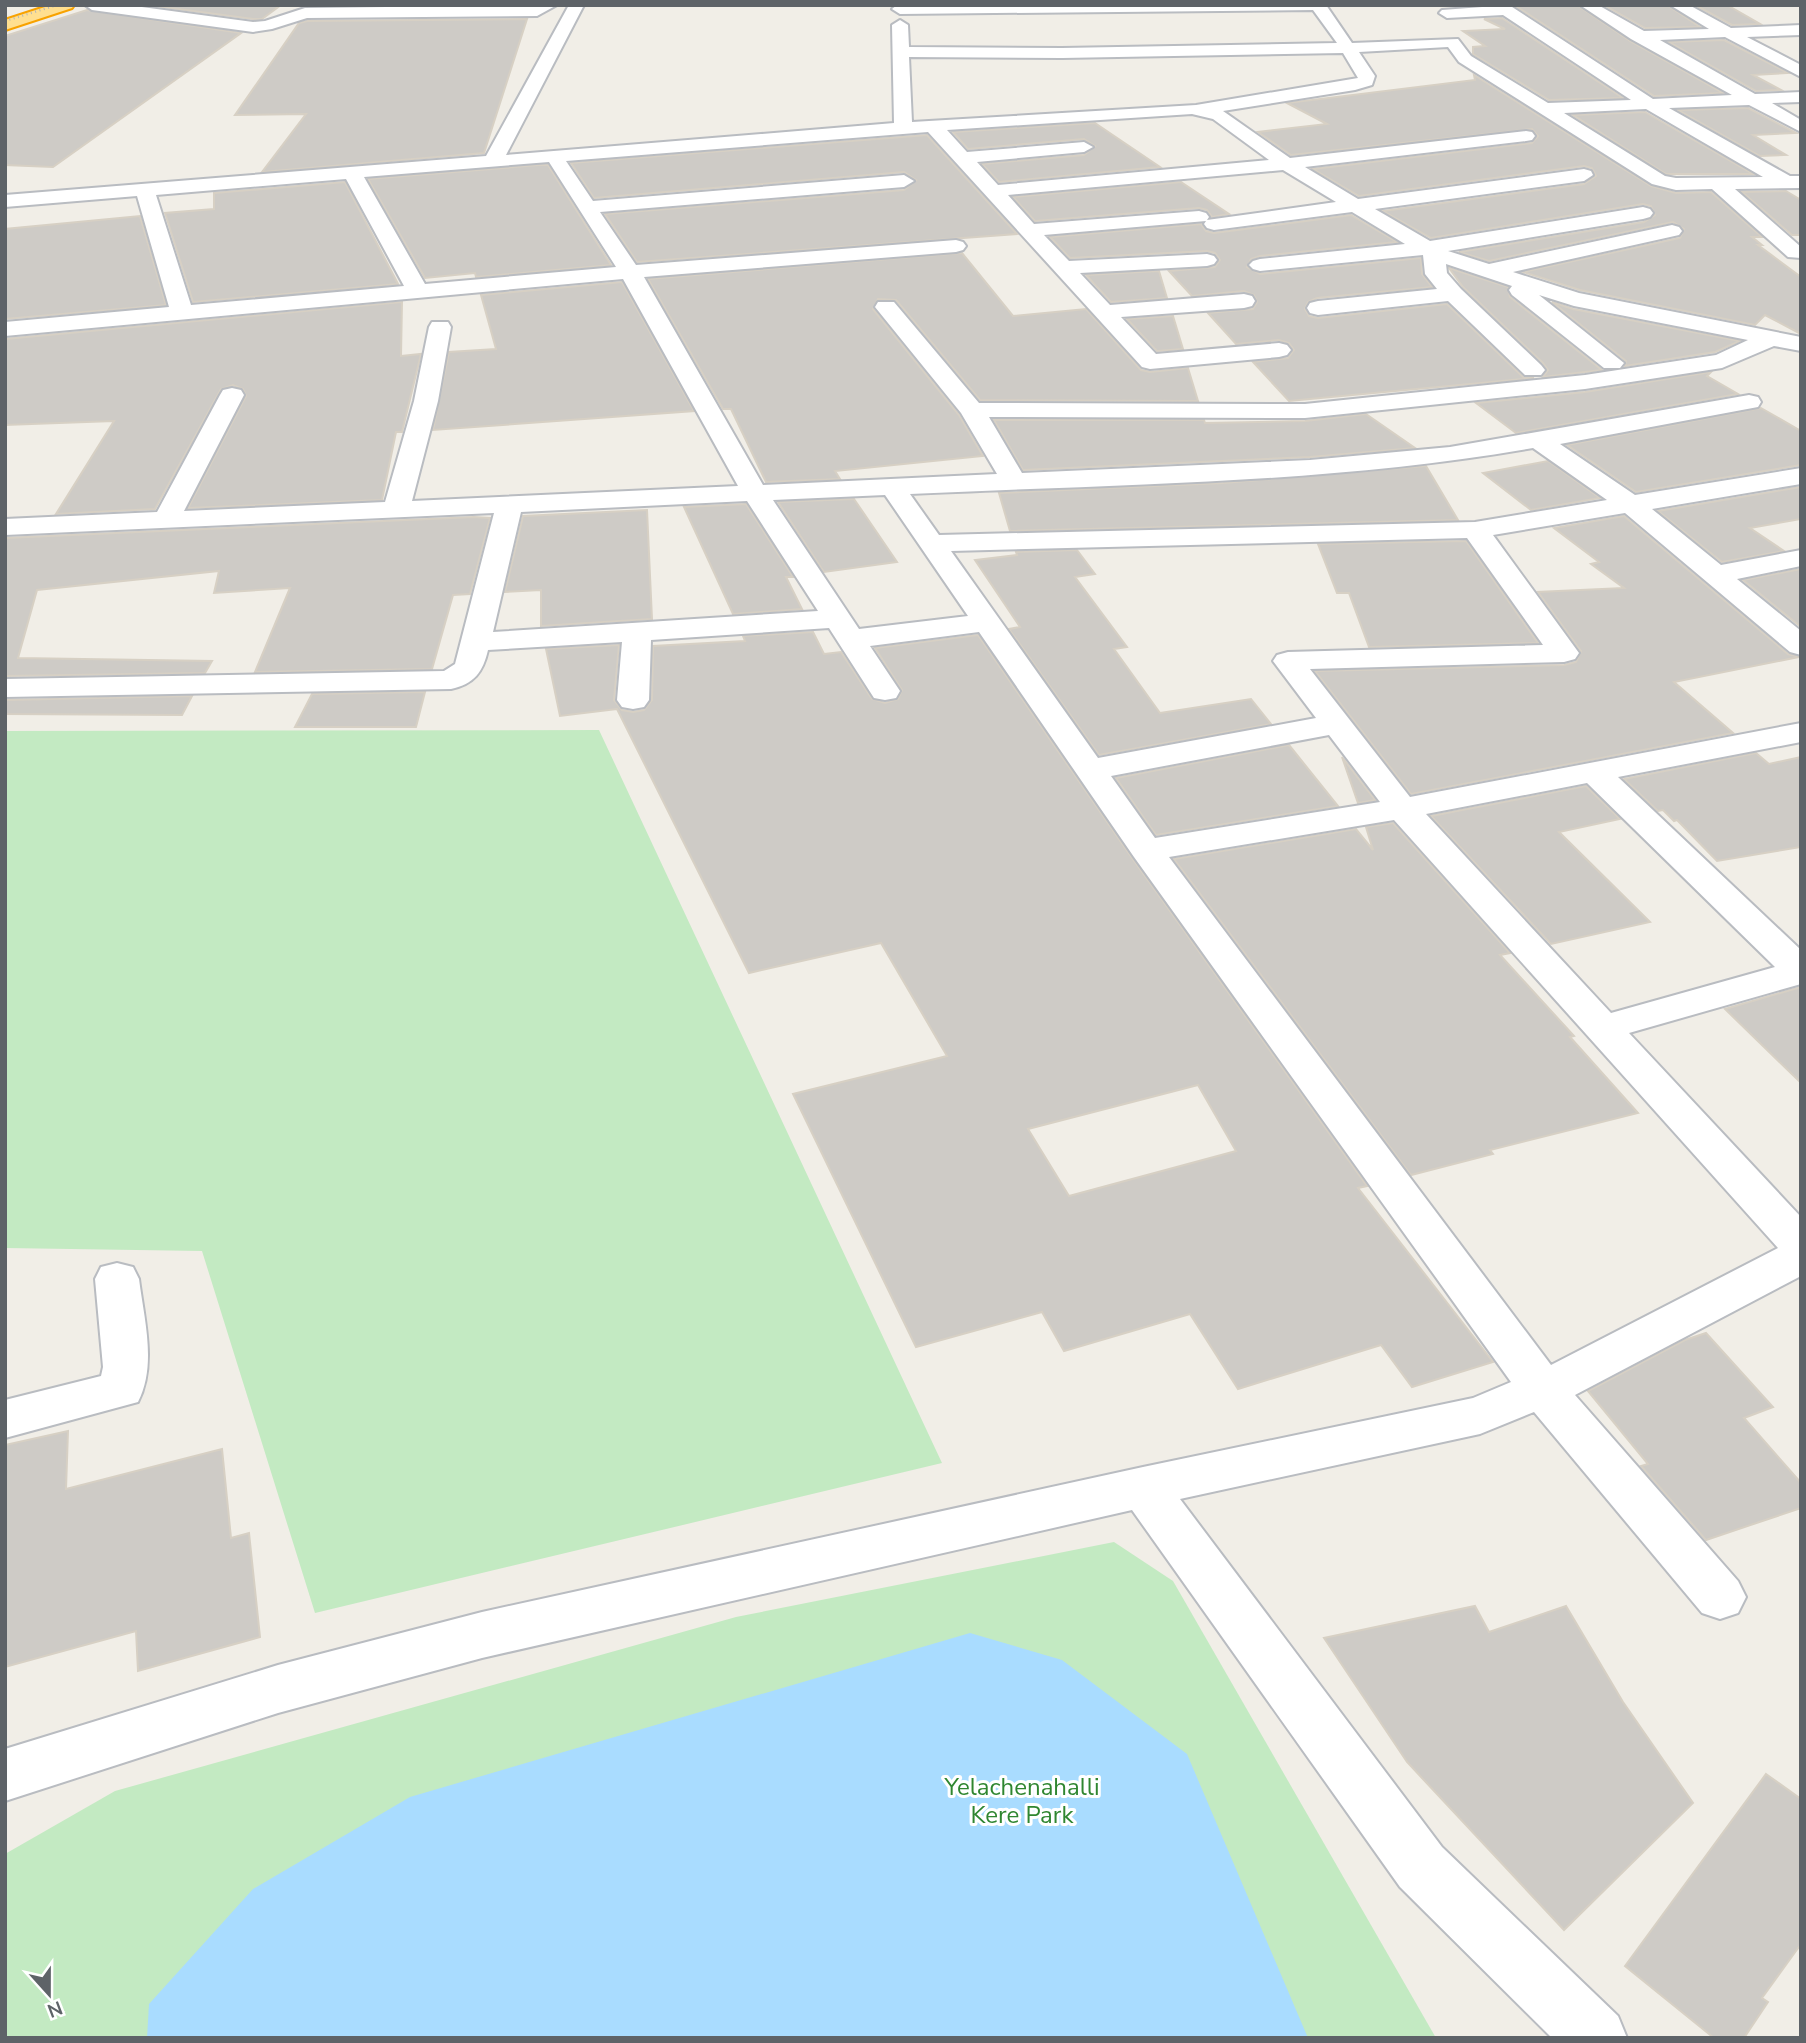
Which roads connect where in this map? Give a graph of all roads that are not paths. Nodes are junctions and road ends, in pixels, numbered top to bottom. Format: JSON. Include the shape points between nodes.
{"nodes":[{"id":1,"x":28,"y":5,"type":"edge"},
{"id":2,"x":67,"y":5,"type":"edge"},
{"id":3,"x":92,"y":5,"type":"edge"},
{"id":4,"x":346,"y":5,"type":"edge"},
{"id":5,"x":551,"y":5,"type":"edge"},
{"id":6,"x":577,"y":5,"type":"edge"},
{"id":7,"x":1318,"y":5,"type":"edge"},
{"id":8,"x":1587,"y":5,"type":"edge"},
{"id":9,"x":1677,"y":5,"type":"edge"},
{"id":10,"x":900,"y":7,"type":"edge"},
{"id":11,"x":1502,"y":8,"type":"edge"},
{"id":12,"x":304,"y":9,"type":"edge"},
{"id":13,"x":5,"y":12,"type":"edge"},
{"id":14,"x":328,"y":13,"type":"junction"},
{"id":15,"x":1447,"y":13,"type":"dead end"},
{"id":16,"x":5,"y":25,"type":"edge"},
{"id":17,"x":1801,"y":30,"type":"edge"},
{"id":18,"x":1727,"y":32,"type":"junction"},
{"id":19,"x":1637,"y":36,"type":"junction"},
{"id":20,"x":1348,"y":48,"type":"junction"},
{"id":21,"x":901,"y":52,"type":"junction"},
{"id":22,"x":1801,"y":72,"type":"edge"},
{"id":23,"x":1801,"y":97,"type":"edge"},
{"id":24,"x":1750,"y":99,"type":"junction"},
{"id":25,"x":1651,"y":104,"type":"junction"},
{"id":26,"x":1542,"y":109,"type":"junction"},
{"id":27,"x":1200,"y":110,"type":"junction"},
{"id":28,"x":933,"y":126,"type":"junction"},
{"id":29,"x":1801,"y":127,"type":"edge"},
{"id":30,"x":903,"y":128,"type":"junction"},
{"id":31,"x":1526,"y":136,"type":"dead end"},
{"id":32,"x":1084,"y":147,"type":"dead end"},
{"id":33,"x":555,"y":158,"type":"junction"},
{"id":34,"x":962,"y":158,"type":"junction"},
{"id":35,"x":492,"y":163,"type":"junction"},
{"id":36,"x":1286,"y":164,"type":"junction"},
{"id":37,"x":353,"y":174,"type":"junction"},
{"id":38,"x":1584,"y":175,"type":"dead end"},
{"id":39,"x":904,"y":181,"type":"dead end"},
{"id":40,"x":1793,"y":182,"type":"edge"},
{"id":41,"x":1718,"y":184,"type":"junction"},
{"id":42,"x":145,"y":190,"type":"junction"},
{"id":43,"x":992,"y":191,"type":"junction"},
{"id":44,"x":5,"y":201,"type":"edge"},
{"id":45,"x":1354,"y":205,"type":"junction"},
{"id":46,"x":588,"y":207,"type":"junction"},
{"id":47,"x":1643,"y":213,"type":"dead end"},
{"id":48,"x":1029,"y":230,"type":"junction"},
{"id":49,"x":1672,"y":231,"type":"dead end"},
{"id":50,"x":956,"y":246,"type":"dead end"},
{"id":51,"x":1430,"y":250,"type":"junction"},
{"id":52,"x":1796,"y":253,"type":"dead end"},
{"id":53,"x":1207,"y":260,"type":"dead end"},
{"id":54,"x":1260,"y":265,"type":"dead end"},
{"id":55,"x":1064,"y":268,"type":"junction"},
{"id":56,"x":630,"y":272,"type":"junction"},
{"id":57,"x":1499,"y":273,"type":"junction"},
{"id":58,"x":418,"y":291,"type":"junction"},
{"id":59,"x":1453,"y":294,"type":"junction"},
{"id":60,"x":1244,"y":301,"type":"dead end"},
{"id":61,"x":886,"y":307,"type":"dead end"},
{"id":62,"x":1318,"y":308,"type":"dead end"},
{"id":63,"x":1105,"y":312,"type":"junction"},
{"id":64,"x":182,"y":313,"type":"junction"},
{"id":65,"x":440,"y":327,"type":"dead end"},
{"id":66,"x":5,"y":329,"type":"edge"},
{"id":67,"x":1770,"y":339,"type":"junction"},
{"id":68,"x":1801,"y":344,"type":"edge"},
{"id":69,"x":1279,"y":350,"type":"dead end"},
{"id":70,"x":1612,"y":363,"type":"dead end"},
{"id":71,"x":1533,"y":370,"type":"dead end"},
{"id":72,"x":232,"y":395,"type":"dead end"},
{"id":73,"x":1749,"y":402,"type":"dead end"},
{"id":74,"x":972,"y":410,"type":"junction"},
{"id":75,"x":1538,"y":440,"type":"junction"},
{"id":76,"x":1801,"y":476,"type":"edge"},
{"id":77,"x":1014,"y":482,"type":"junction"},
{"id":78,"x":893,"y":488,"type":"junction"},
{"id":79,"x":756,"y":495,"type":"junction"},
{"id":80,"x":1630,"y":504,"type":"junction"},
{"id":81,"x":509,"y":505,"type":"junction"},
{"id":82,"x":396,"y":510,"type":"junction"},
{"id":83,"x":166,"y":520,"type":"junction"},
{"id":84,"x":5,"y":527,"type":"edge"},
{"id":85,"x":1475,"y":530,"type":"junction"},
{"id":86,"x":931,"y":543,"type":"junction"},
{"id":87,"x":1801,"y":558,"type":"edge"},
{"id":88,"x":1714,"y":575,"type":"junction"},
{"id":89,"x":987,"y":622,"type":"junction"},
{"id":90,"x":844,"y":629,"type":"junction"},
{"id":91,"x":637,"y":632,"type":"junction"},
{"id":92,"x":475,"y":642,"type":"junction"},
{"id":93,"x":1801,"y":646,"type":"edge"},
{"id":94,"x":5,"y":688,"type":"edge"},
{"id":95,"x":885,"y":691,"type":"dead end"},
{"id":96,"x":634,"y":700,"type":"dead end"},
{"id":97,"x":1336,"y":724,"type":"junction"},
{"id":98,"x":1801,"y":732,"type":"edge"},
{"id":99,"x":1089,"y":770,"type":"junction"},
{"id":100,"x":1594,"y":772,"type":"junction"},
{"id":101,"x":1402,"y":809,"type":"junction"},
{"id":102,"x":1146,"y":850,"type":"junction"},
{"id":103,"x":1801,"y":971,"type":"edge"},
{"id":104,"x":1602,"y":1028,"type":"junction"},
{"id":105,"x":1801,"y":1245,"type":"edge"},
{"id":106,"x":1801,"y":1256,"type":"edge"},
{"id":107,"x":117,"y":1279,"type":"dead end"},
{"id":108,"x":1544,"y":1390,"type":"junction"},
{"id":109,"x":5,"y":1419,"type":"edge"},
{"id":110,"x":1143,"y":1487,"type":"junction"},
{"id":111,"x":1720,"y":1597,"type":"dead end"},
{"id":112,"x":5,"y":1775,"type":"edge"},
{"id":113,"x":1596,"y":2038,"type":"edge"}],
"edges":[{"from":1,"to":13,"type":"highway"},
{"from":2,"to":16,"type":"highway"},
{"from":3,"to":12,"type":"street","via":[[253,27],[267,26]]},
{"from":4,"to":14,"type":"street"},
{"from":5,"to":14,"type":"street","via":[[537,11]]},
{"from":6,"to":35,"type":"street"},
{"from":7,"to":10,"type":"street"},
{"from":7,"to":20,"type":"street"},
{"from":8,"to":19,"type":"street"},
{"from":9,"to":18,"type":"street"},
{"from":10,"to":21,"type":"street"},
{"from":11,"to":15,"type":"street"},
{"from":11,"to":25,"type":"street"},
{"from":12,"to":14,"type":"street"},
{"from":17,"to":18,"type":"street"},
{"from":18,"to":19,"type":"street"},
{"from":18,"to":22,"type":"street"},
{"from":19,"to":24,"type":"street"},
{"from":20,"to":21,"type":"street"},
{"from":20,"to":26,"type":"street","via":[[1452,42],[1465,59]]},
{"from":20,"to":27,"type":"street","via":[[1367,76],[1355,85]]},
{"from":21,"to":30,"type":"street"},
{"from":23,"to":24,"type":"street"},
{"from":24,"to":25,"type":"street"},
{"from":24,"to":29,"type":"street"},
{"from":25,"to":26,"type":"street"},
{"from":25,"to":40,"type":"street"},
{"from":26,"to":41,"type":"street","via":[[1659,180]]},
{"from":27,"to":28,"type":"street"},
{"from":27,"to":36,"type":"street","via":[[1219,115]]},
{"from":28,"to":30,"type":"street"},
{"from":28,"to":34,"type":"street"},
{"from":30,"to":33,"type":"street"},
{"from":31,"to":36,"type":"street"},
{"from":32,"to":34,"type":"street"},
{"from":33,"to":35,"type":"street"},
{"from":33,"to":46,"type":"street"},
{"from":34,"to":43,"type":"street"},
{"from":35,"to":37,"type":"street"},
{"from":36,"to":43,"type":"street"},
{"from":36,"to":45,"type":"street"},
{"from":37,"to":42,"type":"street"},
{"from":37,"to":58,"type":"street"},
{"from":38,"to":45,"type":"street"},
{"from":39,"to":46,"type":"street"},
{"from":40,"to":41,"type":"street"},
{"from":41,"to":52,"type":"street"},
{"from":42,"to":44,"type":"street"},
{"from":42,"to":64,"type":"street"},
{"from":43,"to":48,"type":"street"},
{"from":45,"to":48,"type":"street","via":[[1206,220]]},
{"from":45,"to":51,"type":"street"},
{"from":46,"to":56,"type":"street"},
{"from":47,"to":51,"type":"street"},
{"from":48,"to":55,"type":"street"},
{"from":49,"to":57,"type":"street"},
{"from":50,"to":56,"type":"street"},
{"from":51,"to":54,"type":"street"},
{"from":51,"to":57,"type":"street"},
{"from":51,"to":59,"type":"street","via":[[1436,274]]},
{"from":53,"to":55,"type":"street"},
{"from":55,"to":63,"type":"street"},
{"from":56,"to":58,"type":"street"},
{"from":56,"to":79,"type":"street"},
{"from":57,"to":67,"type":"street","via":[[1574,299]]},
{"from":57,"to":70,"type":"street"},
{"from":58,"to":64,"type":"street"},
{"from":59,"to":62,"type":"street"},
{"from":59,"to":71,"type":"street"},
{"from":60,"to":63,"type":"street"},
{"from":61,"to":74,"type":"street"},
{"from":63,"to":69,"type":"street","via":[[1150,362]]},
{"from":64,"to":66,"type":"street"},
{"from":65,"to":82,"type":"street","via":[[426,401]]},
{"from":67,"to":68,"type":"street"},
{"from":67,"to":74,"type":"street","via":[[1722,361],[1586,382],[1305,411]]},
{"from":72,"to":83,"type":"street"},
{"from":73,"to":75,"type":"street"},
{"from":74,"to":77,"type":"street"},
{"from":75,"to":77,"type":"street","via":[[1450,455],[1310,468]]},
{"from":75,"to":80,"type":"street"},
{"from":76,"to":80,"type":"street"},
{"from":77,"to":78,"type":"street"},
{"from":78,"to":79,"type":"street"},
{"from":78,"to":86,"type":"street"},
{"from":79,"to":81,"type":"street"},
{"from":79,"to":90,"type":"street"},
{"from":80,"to":85,"type":"street"},
{"from":80,"to":88,"type":"street"},
{"from":81,"to":82,"type":"street"},
{"from":81,"to":92,"type":"street"},
{"from":82,"to":83,"type":"street"},
{"from":83,"to":84,"type":"street"},
{"from":85,"to":86,"type":"street"},
{"from":85,"to":97,"type":"street","via":[[1564,653],[1288,661]]},
{"from":86,"to":89,"type":"street"},
{"from":87,"to":88,"type":"street"},
{"from":88,"to":93,"type":"street"},
{"from":89,"to":90,"type":"street"},
{"from":89,"to":99,"type":"street"},
{"from":90,"to":91,"type":"street"},
{"from":90,"to":95,"type":"street"},
{"from":91,"to":92,"type":"street"},
{"from":91,"to":96,"type":"street"},
{"from":92,"to":94,"type":"street","via":[[469,668],[451,680]]},
{"from":97,"to":99,"type":"street"},
{"from":97,"to":101,"type":"street"},
{"from":98,"to":100,"type":"street"},
{"from":99,"to":102,"type":"street"},
{"from":100,"to":101,"type":"street"},
{"from":100,"to":103,"type":"street"},
{"from":101,"to":102,"type":"street"},
{"from":101,"to":104,"type":"street"},
{"from":102,"to":108,"type":"street"},
{"from":103,"to":104,"type":"street"},
{"from":104,"to":105,"type":"street"},
{"from":106,"to":108,"type":"street"},
{"from":107,"to":109,"type":"street","via":[[126,1367],[121,1389]]},
{"from":108,"to":110,"type":"street","via":[[1448,1424]]},
{"from":108,"to":111,"type":"street"},
{"from":110,"to":112,"type":"street","via":[[482,1635],[278,1689]]},
{"from":110,"to":113,"type":"street","via":[[1421,1867]]}]}
